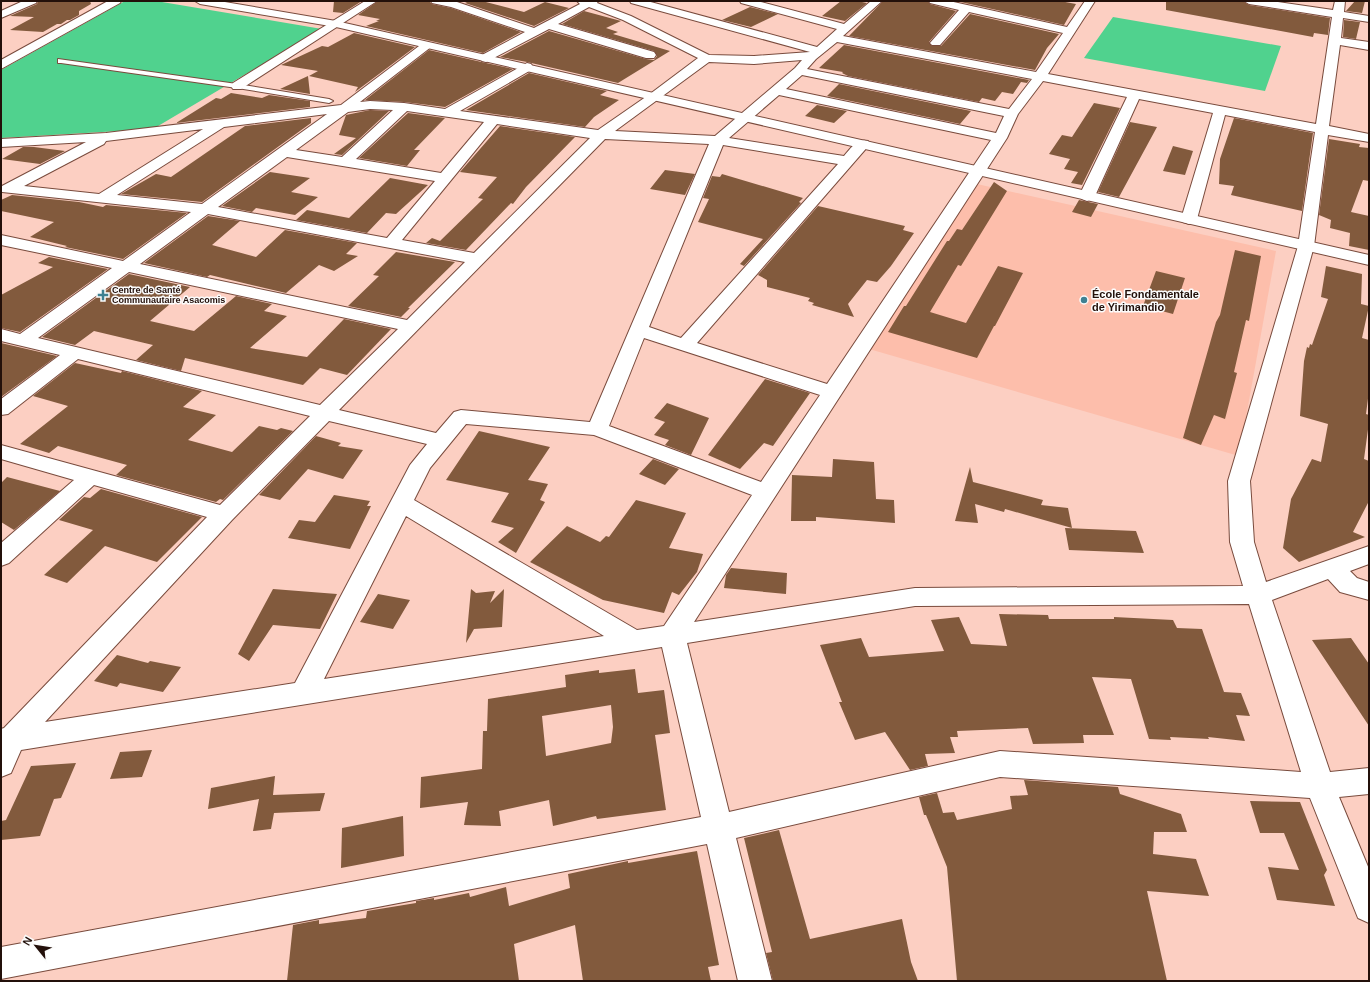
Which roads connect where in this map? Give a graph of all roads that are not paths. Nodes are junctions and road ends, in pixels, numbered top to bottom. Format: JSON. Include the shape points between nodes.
{"nodes":[{"id":1,"x":32,"y":1,"type":"edge"},
{"id":2,"x":116,"y":1,"type":"edge"},
{"id":3,"x":200,"y":1,"type":"edge"},
{"id":4,"x":372,"y":1,"type":"edge"},
{"id":5,"x":436,"y":1,"type":"edge"},
{"id":6,"x":635,"y":1,"type":"edge"},
{"id":7,"x":666,"y":1,"type":"edge"},
{"id":8,"x":745,"y":1,"type":"edge"},
{"id":9,"x":877,"y":1,"type":"edge"},
{"id":10,"x":934,"y":1,"type":"edge"},
{"id":11,"x":1248,"y":1,"type":"edge"},
{"id":12,"x":456,"y":2,"type":"edge"},
{"id":13,"x":588,"y":2,"type":"edge"},
{"id":14,"x":1084,"y":2,"type":"edge"},
{"id":15,"x":654,"y":6,"type":"junction"},
{"id":16,"x":966,"y":8,"type":"junction"},
{"id":17,"x":1339,"y":8,"type":"edge"},
{"id":18,"x":1,"y":16,"type":"edge"},
{"id":19,"x":627,"y":18,"type":"junction"},
{"id":20,"x":1369,"y":19,"type":"edge"},
{"id":21,"x":336,"y":24,"type":"junction"},
{"id":22,"x":548,"y":25,"type":"junction"},
{"id":23,"x":846,"y":28,"type":"junction"},
{"id":24,"x":1070,"y":31,"type":"junction"},
{"id":25,"x":535,"y":32,"type":"junction"},
{"id":26,"x":835,"y":38,"type":"junction"},
{"id":27,"x":1335,"y":41,"type":"junction"},
{"id":28,"x":936,"y":43,"type":"dead end"},
{"id":29,"x":427,"y":44,"type":"junction"},
{"id":30,"x":1369,"y":46,"type":"edge"},
{"id":31,"x":816,"y":54,"type":"junction"},
{"id":32,"x":650,"y":55,"type":"dead end"},
{"id":33,"x":486,"y":58,"type":"junction"},
{"id":34,"x":706,"y":58,"type":"junction"},
{"id":35,"x":61,"y":60,"type":"dead end"},
{"id":36,"x":1,"y":65,"type":"edge"},
{"id":37,"x":527,"y":67,"type":"junction"},
{"id":38,"x":799,"y":71,"type":"junction"},
{"id":39,"x":1040,"y":76,"type":"junction"},
{"id":40,"x":237,"y":86,"type":"junction"},
{"id":41,"x":775,"y":90,"type":"junction"},
{"id":42,"x":1135,"y":94,"type":"junction"},
{"id":43,"x":655,"y":97,"type":"junction"},
{"id":44,"x":329,"y":101,"type":"dead end"},
{"id":45,"x":404,"y":107,"type":"junction"},
{"id":46,"x":346,"y":108,"type":"junction"},
{"id":47,"x":1220,"y":110,"type":"junction"},
{"id":48,"x":447,"y":113,"type":"junction"},
{"id":49,"x":1012,"y":114,"type":"junction"},
{"id":50,"x":744,"y":117,"type":"junction"},
{"id":51,"x":494,"y":119,"type":"junction"},
{"id":52,"x":224,"y":123,"type":"junction"},
{"id":53,"x":1322,"y":130,"type":"junction"},
{"id":54,"x":601,"y":135,"type":"junction"},
{"id":55,"x":106,"y":137,"type":"junction"},
{"id":56,"x":1000,"y":138,"type":"junction"},
{"id":57,"x":1369,"y":138,"type":"edge"},
{"id":58,"x":718,"y":140,"type":"junction"},
{"id":59,"x":1,"y":143,"type":"edge"},
{"id":60,"x":862,"y":144,"type":"junction"},
{"id":61,"x":284,"y":152,"type":"junction"},
{"id":62,"x":848,"y":161,"type":"junction"},
{"id":63,"x":345,"y":162,"type":"junction"},
{"id":64,"x":978,"y":171,"type":"junction"},
{"id":65,"x":445,"y":178,"type":"junction"},
{"id":66,"x":5,"y":190,"type":"edge"},
{"id":67,"x":1087,"y":196,"type":"junction"},
{"id":68,"x":102,"y":198,"type":"junction"},
{"id":69,"x":206,"y":209,"type":"junction"},
{"id":70,"x":1189,"y":219,"type":"junction"},
{"id":71,"x":1,"y":240,"type":"edge"},
{"id":72,"x":391,"y":243,"type":"junction"},
{"id":73,"x":1306,"y":246,"type":"junction"},
{"id":74,"x":478,"y":259,"type":"junction"},
{"id":75,"x":1369,"y":260,"type":"edge"},
{"id":76,"x":127,"y":266,"type":"junction"},
{"id":77,"x":411,"y":326,"type":"junction"},
{"id":78,"x":638,"y":330,"type":"junction"},
{"id":79,"x":1,"y":335,"type":"edge"},
{"id":80,"x":24,"y":340,"type":"junction"},
{"id":81,"x":685,"y":345,"type":"junction"},
{"id":82,"x":75,"y":353,"type":"junction"},
{"id":83,"x":832,"y":392,"type":"junction"},
{"id":84,"x":1,"y":409,"type":"edge"},
{"id":85,"x":325,"y":413,"type":"junction"},
{"id":86,"x":597,"y":429,"type":"junction"},
{"id":87,"x":441,"y":441,"type":"junction"},
{"id":88,"x":1,"y":452,"type":"edge"},
{"id":89,"x":90,"y":477,"type":"junction"},
{"id":90,"x":766,"y":492,"type":"junction"},
{"id":91,"x":402,"y":503,"type":"junction"},
{"id":92,"x":224,"y":514,"type":"junction"},
{"id":93,"x":1369,"y":555,"type":"edge"},
{"id":94,"x":1,"y":557,"type":"edge"},
{"id":95,"x":1332,"y":569,"type":"junction"},
{"id":96,"x":1369,"y":591,"type":"edge"},
{"id":97,"x":1258,"y":596,"type":"junction"},
{"id":98,"x":672,"y":635,"type":"junction"},
{"id":99,"x":634,"y":641,"type":"junction"},
{"id":100,"x":304,"y":693,"type":"junction"},
{"id":101,"x":6,"y":740,"type":"edge"},
{"id":102,"x":1,"y":764,"type":"edge"},
{"id":103,"x":1369,"y":781,"type":"edge"},
{"id":104,"x":1320,"y":786,"type":"junction"},
{"id":105,"x":718,"y":828,"type":"junction"},
{"id":106,"x":1369,"y":907,"type":"edge"},
{"id":107,"x":1,"y":964,"type":"edge"},
{"id":108,"x":755,"y":981,"type":"edge"}],
"edges":[{"from":1,"to":18,"type":"street"},
{"from":2,"to":36,"type":"street"},
{"from":3,"to":21,"type":"street"},
{"from":4,"to":21,"type":"street"},
{"from":5,"to":12,"type":"street"},
{"from":6,"to":15,"type":"street"},
{"from":7,"to":15,"type":"street"},
{"from":8,"to":23,"type":"street"},
{"from":9,"to":23,"type":"street"},
{"from":10,"to":16,"type":"street"},
{"from":11,"to":17,"type":"street"},
{"from":12,"to":25,"type":"street"},
{"from":13,"to":19,"type":"street"},
{"from":13,"to":22,"type":"street"},
{"from":14,"to":24,"type":"street"},
{"from":15,"to":19,"type":"street"},
{"from":15,"to":31,"type":"street"},
{"from":16,"to":24,"type":"street"},
{"from":16,"to":28,"type":"street"},
{"from":17,"to":20,"type":"street"},
{"from":17,"to":27,"type":"street"},
{"from":19,"to":34,"type":"street"},
{"from":21,"to":29,"type":"street"},
{"from":21,"to":40,"type":"street"},
{"from":22,"to":25,"type":"street"},
{"from":22,"to":32,"type":"street"},
{"from":23,"to":26,"type":"street"},
{"from":24,"to":39,"type":"street"},
{"from":25,"to":33,"type":"street"},
{"from":26,"to":31,"type":"street"},
{"from":26,"to":39,"type":"street"},
{"from":27,"to":30,"type":"street"},
{"from":27,"to":53,"type":"street"},
{"from":29,"to":33,"type":"street"},
{"from":29,"to":46,"type":"street"},
{"from":31,"to":34,"type":"street","via":[[754,60]]},
{"from":31,"to":38,"type":"street"},
{"from":33,"to":37,"type":"street"},
{"from":34,"to":43,"type":"street"},
{"from":35,"to":40,"type":"lane"},
{"from":37,"to":43,"type":"street"},
{"from":37,"to":48,"type":"street"},
{"from":38,"to":41,"type":"street"},
{"from":38,"to":49,"type":"street"},
{"from":39,"to":42,"type":"street"},
{"from":39,"to":49,"type":"street"},
{"from":40,"to":44,"type":"lane"},
{"from":41,"to":50,"type":"street"},
{"from":41,"to":56,"type":"street"},
{"from":42,"to":47,"type":"street"},
{"from":42,"to":67,"type":"street"},
{"from":43,"to":50,"type":"street"},
{"from":43,"to":54,"type":"street"},
{"from":45,"to":46,"type":"street","via":[[370,104]]},
{"from":45,"to":48,"type":"street"},
{"from":45,"to":63,"type":"street"},
{"from":46,"to":52,"type":"street"},
{"from":46,"to":61,"type":"street"},
{"from":47,"to":53,"type":"street"},
{"from":47,"to":70,"type":"street"},
{"from":48,"to":51,"type":"street"},
{"from":49,"to":56,"type":"street"},
{"from":50,"to":58,"type":"street"},
{"from":50,"to":60,"type":"street"},
{"from":51,"to":54,"type":"street"},
{"from":51,"to":65,"type":"street"},
{"from":52,"to":55,"type":"street"},
{"from":52,"to":68,"type":"street"},
{"from":53,"to":57,"type":"street"},
{"from":53,"to":73,"type":"street"},
{"from":54,"to":58,"type":"street"},
{"from":54,"to":74,"type":"street"},
{"from":55,"to":59,"type":"street"},
{"from":55,"to":66,"type":"street"},
{"from":56,"to":64,"type":"street"},
{"from":58,"to":62,"type":"street"},
{"from":58,"to":78,"type":"street"},
{"from":60,"to":62,"type":"street"},
{"from":60,"to":64,"type":"street"},
{"from":61,"to":63,"type":"street"},
{"from":61,"to":69,"type":"street"},
{"from":62,"to":81,"type":"street"},
{"from":63,"to":65,"type":"street"},
{"from":64,"to":67,"type":"street"},
{"from":64,"to":83,"type":"street"},
{"from":65,"to":72,"type":"street"},
{"from":66,"to":68,"type":"street"},
{"from":67,"to":70,"type":"street"},
{"from":68,"to":69,"type":"street"},
{"from":69,"to":72,"type":"street"},
{"from":69,"to":76,"type":"street"},
{"from":70,"to":73,"type":"street"},
{"from":71,"to":76,"type":"street"},
{"from":72,"to":74,"type":"street"},
{"from":73,"to":75,"type":"street"},
{"from":73,"to":97,"type":"street","via":[[1239,481],[1242,542]]},
{"from":74,"to":77,"type":"street"},
{"from":76,"to":77,"type":"street"},
{"from":76,"to":80,"type":"street"},
{"from":77,"to":85,"type":"street"},
{"from":78,"to":81,"type":"street"},
{"from":78,"to":86,"type":"street"},
{"from":79,"to":80,"type":"street"},
{"from":80,"to":82,"type":"street"},
{"from":81,"to":83,"type":"street"},
{"from":82,"to":84,"type":"street"},
{"from":82,"to":85,"type":"street"},
{"from":83,"to":90,"type":"street"},
{"from":85,"to":87,"type":"street"},
{"from":85,"to":92,"type":"street"},
{"from":86,"to":87,"type":"street","via":[[461,417]]},
{"from":86,"to":90,"type":"street"},
{"from":87,"to":91,"type":"street","via":[[422,465]]},
{"from":88,"to":89,"type":"street"},
{"from":89,"to":92,"type":"street"},
{"from":89,"to":94,"type":"street"},
{"from":90,"to":98,"type":"street"},
{"from":91,"to":99,"type":"street"},
{"from":91,"to":100,"type":"street"},
{"from":92,"to":101,"type":"street"},
{"from":93,"to":95,"type":"street"},
{"from":95,"to":96,"type":"street","via":[[1349,585]]},
{"from":95,"to":97,"type":"street"},
{"from":97,"to":98,"type":"street","via":[[915,597]]},
{"from":97,"to":104,"type":"street"},
{"from":98,"to":99,"type":"street"},
{"from":98,"to":105,"type":"street"},
{"from":99,"to":100,"type":"street"},
{"from":100,"to":101,"type":"street"},
{"from":101,"to":102,"type":"street"},
{"from":103,"to":104,"type":"street"},
{"from":104,"to":105,"type":"street","via":[[1000,764]]},
{"from":104,"to":106,"type":"street"},
{"from":105,"to":107,"type":"street"},
{"from":105,"to":108,"type":"street"}]}
